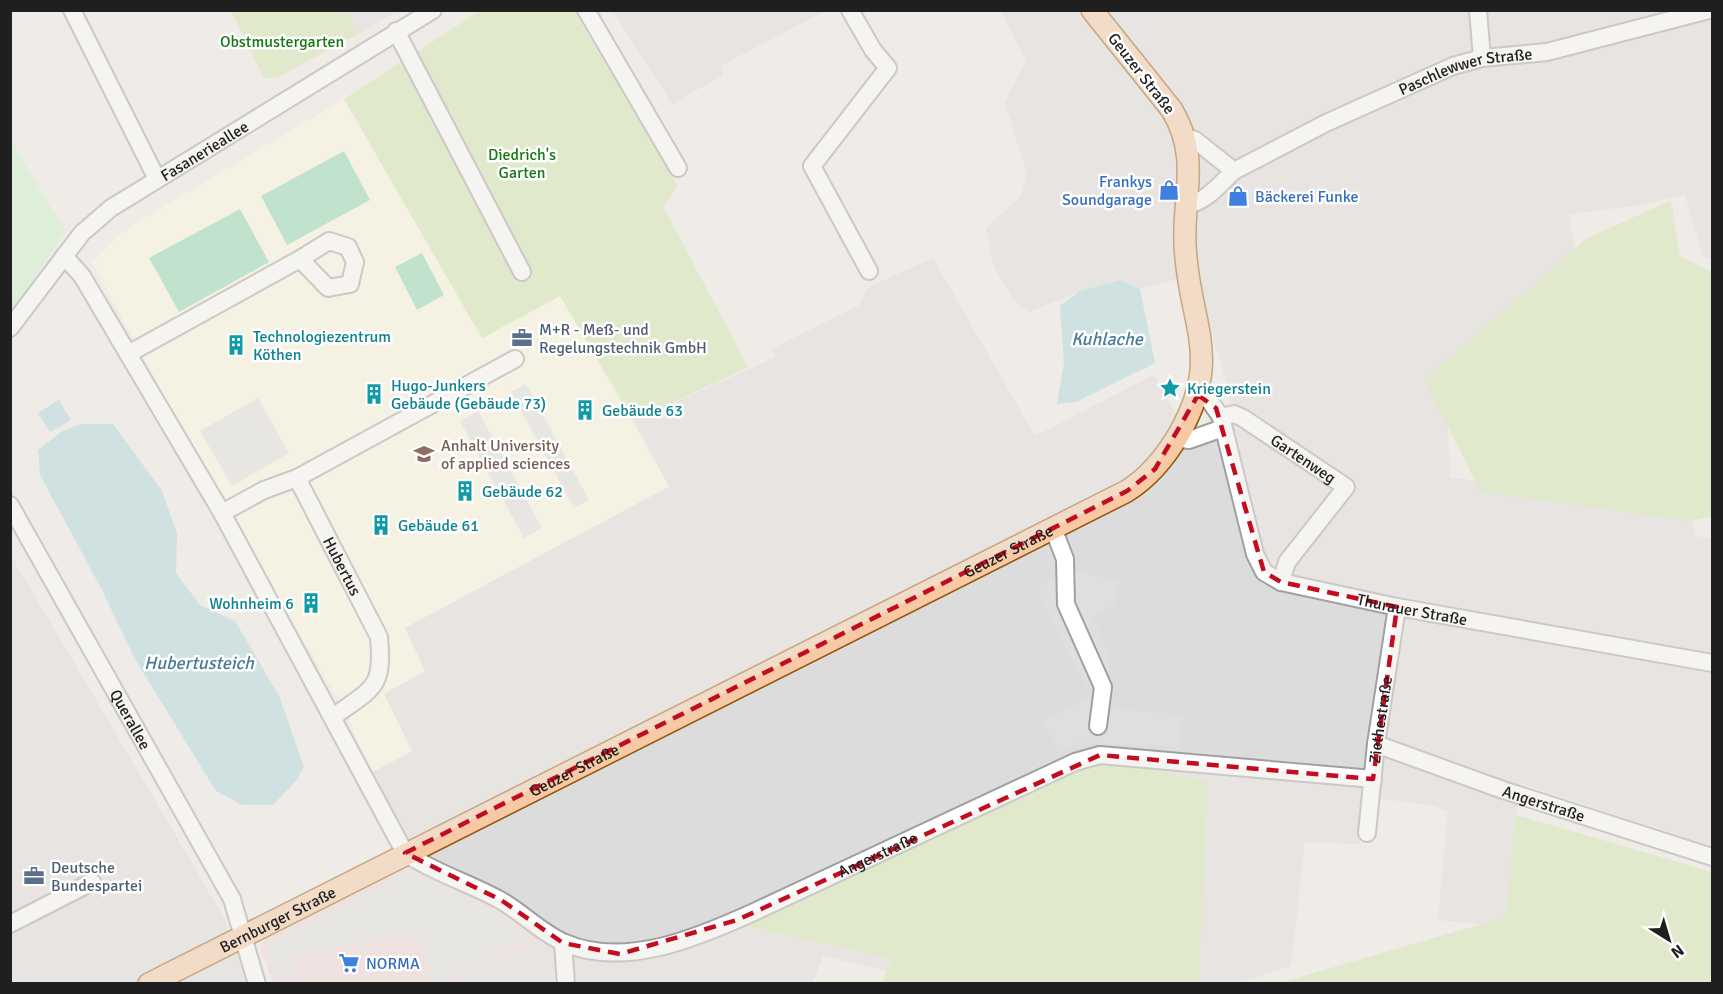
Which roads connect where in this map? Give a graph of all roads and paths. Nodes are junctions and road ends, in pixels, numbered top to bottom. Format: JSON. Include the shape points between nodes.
{"nodes":[{"id":1,"x":72,"y":10,"type":"edge"},
{"id":2,"x":433,"y":10,"type":"edge"},
{"id":3,"x":586,"y":10,"type":"edge"},
{"id":4,"x":850,"y":10,"type":"edge"},
{"id":5,"x":1092,"y":10,"type":"edge"},
{"id":6,"x":1478,"y":10,"type":"edge"},
{"id":7,"x":1709,"y":10,"type":"edge"},
{"id":8,"x":396,"y":31,"type":"junction"},
{"id":9,"x":1482,"y":58,"type":"junction"},
{"id":10,"x":1185,"y":137,"type":"junction"},
{"id":11,"x":678,"y":168,"type":"dead end"},
{"id":12,"x":1234,"y":171,"type":"junction"},
{"id":13,"x":157,"y":179,"type":"junction"},
{"id":14,"x":1187,"y":205,"type":"junction"},
{"id":15,"x":64,"y":256,"type":"junction"},
{"id":16,"x":300,"y":259,"type":"dead end"},
{"id":17,"x":869,"y":271,"type":"dead end"},
{"id":18,"x":522,"y":272,"type":"dead end"},
{"id":19,"x":10,"y":328,"type":"edge"},
{"id":20,"x":128,"y":354,"type":"junction"},
{"id":21,"x":515,"y":359,"type":"dead end"},
{"id":22,"x":1198,"y":395,"type":"junction"},
{"id":23,"x":1222,"y":422,"type":"junction"},
{"id":24,"x":1176,"y":438,"type":"junction"},
{"id":25,"x":297,"y":478,"type":"junction"},
{"id":26,"x":10,"y":505,"type":"edge"},
{"id":27,"x":222,"y":513,"type":"junction"},
{"id":28,"x":1053,"y":528,"type":"junction"},
{"id":29,"x":1281,"y":582,"type":"junction"},
{"id":30,"x":1396,"y":607,"type":"junction"},
{"id":31,"x":1713,"y":663,"type":"edge"},
{"id":32,"x":333,"y":717,"type":"junction"},
{"id":33,"x":1098,"y":726,"type":"dead end"},
{"id":34,"x":1376,"y":744,"type":"junction"},
{"id":35,"x":1373,"y":779,"type":"junction"},
{"id":36,"x":1367,"y":833,"type":"dead end"},
{"id":37,"x":405,"y":853,"type":"junction"},
{"id":38,"x":1713,"y":857,"type":"edge"},
{"id":39,"x":92,"y":882,"type":"dead end"},
{"id":40,"x":10,"y":924,"type":"edge"},
{"id":41,"x":243,"y":936,"type":"junction"},
{"id":42,"x":563,"y":943,"type":"junction"},
{"id":43,"x":149,"y":984,"type":"edge"},
{"id":44,"x":258,"y":984,"type":"edge"},
{"id":45,"x":567,"y":984,"type":"edge"}],
"edges":[{"from":1,"to":13,"type":"street"},
{"from":2,"to":8,"type":"street","name":"Fasanerieallee"},
{"from":3,"to":11,"type":"street"},
{"from":4,"to":17,"type":"street","via":[[888,68],[812,166]]},
{"from":5,"to":10,"type":"main road","name":"Geuzer Straße","via":[[1164,99]]},
{"from":6,"to":9,"type":"street"},
{"from":7,"to":9,"type":"street","name":"Paschlewwer Straße","via":[[1547,52]]},
{"from":8,"to":13,"type":"street","name":"Fasanerieallee"},
{"from":8,"to":18,"type":"street"},
{"from":9,"to":12,"type":"street","name":"Paschlewwer Straße","via":[[1405,85]]},
{"from":10,"to":12,"type":"street","via":[[1195,140]]},
{"from":10,"to":14,"type":"main road","name":"Geuzer Straße","via":[[1189,162]]},
{"from":12,"to":14,"type":"street","name":"Paschlewwer Straße","via":[[1198,203]]},
{"from":13,"to":15,"type":"street","name":"Fasanerieallee","via":[[96,219]]},
{"from":14,"to":22,"type":"main road","name":"Geuzer Straße","via":[[1186,260],[1203,365]]},
{"from":15,"to":19,"type":"street","name":"Fasanerieallee"},
{"from":15,"to":20,"type":"street","via":[[82,276]]},
{"from":16,"to":20,"type":"street"},
{"from":20,"to":27,"type":"street"},
{"from":21,"to":25,"type":"street"},
{"from":22,"to":23,"type":"street","via":[[1209,400]]},
{"from":22,"to":24,"type":"main road","name":"Geuzer Straße"},
{"from":23,"to":24,"type":"street","via":[[1189,440]]},
{"from":23,"to":29,"type":"street","name":"Thurauer Straße","via":[[1255,554],[1264,572]]},
{"from":23,"to":29,"type":"street","name":"Gartenweg","via":[[1234,414],[1243,418],[1346,487],[1287,562]]},
{"from":24,"to":28,"type":"main road","name":"Geuzer Straße","via":[[1155,469],[1137,484]]},
{"from":25,"to":27,"type":"street","via":[[264,489]]},
{"from":25,"to":32,"type":"street","name":"Hubertus","via":[[379,637],[381,663],[375,686]]},
{"from":26,"to":41,"type":"street","name":"Querallee","via":[[232,899]]},
{"from":27,"to":32,"type":"street"},
{"from":28,"to":33,"type":"street","via":[[1065,559],[1066,604],[1103,687]]},
{"from":28,"to":37,"type":"main road","name":"Geuzer Straße"},
{"from":29,"to":30,"type":"street","name":"Thurauer Straße"},
{"from":30,"to":31,"type":"street","name":"Thurauer Straße"},
{"from":30,"to":34,"type":"street","name":"Ziethestraße"},
{"from":32,"to":37,"type":"street"},
{"from":34,"to":35,"type":"street","name":"Ziethestraße"},
{"from":34,"to":38,"type":"street","name":"Angerstraße","via":[[1503,790]]},
{"from":35,"to":36,"type":"street","name":"Ziethestraße"},
{"from":35,"to":42,"type":"street","name":"Angerstraße","via":[[1100,754],[708,931],[620,954]]},
{"from":37,"to":41,"type":"main road","name":"Bernburger Straße"},
{"from":37,"to":42,"type":"street","name":"Angerstraße","via":[[501,900]]},
{"from":39,"to":40,"type":"street"},
{"from":41,"to":43,"type":"main road","name":"Bernburger Straße"},
{"from":41,"to":44,"type":"street","name":"Querallee"},
{"from":42,"to":45,"type":"street"}]}
